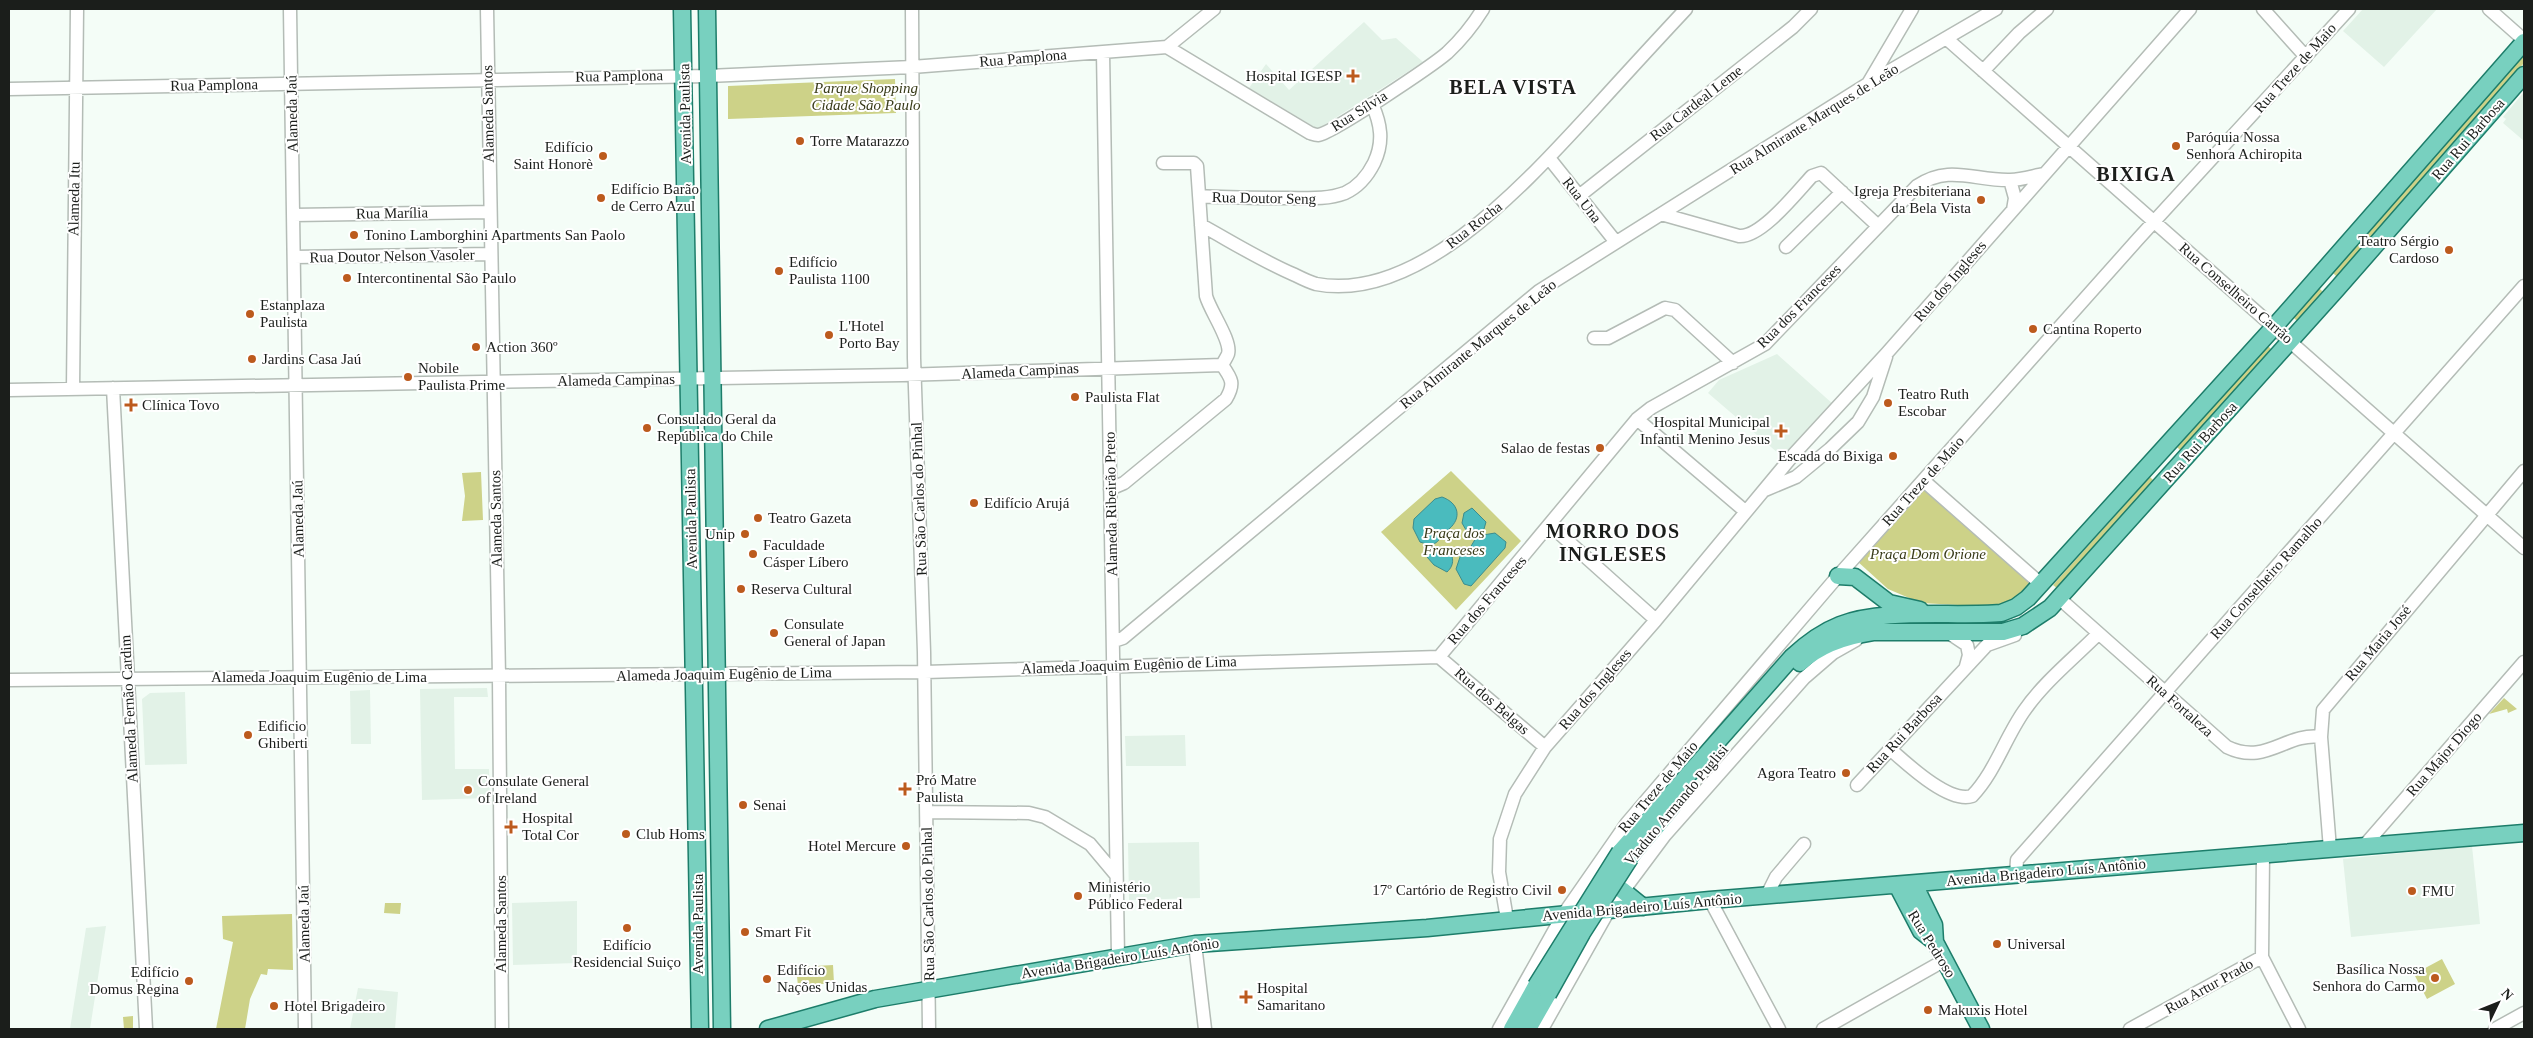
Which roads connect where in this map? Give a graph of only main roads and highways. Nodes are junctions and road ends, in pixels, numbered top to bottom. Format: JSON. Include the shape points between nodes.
{"nodes":[{"id":1,"x":682,"y":9,"type":"edge"},
{"id":2,"x":707,"y":9,"type":"edge"},
{"id":3,"x":2524,"y":41,"type":"edge"},
{"id":4,"x":2524,"y":75,"type":"edge"},
{"id":5,"x":2320,"y":275,"type":"junction"},
{"id":6,"x":2336,"y":290,"type":"junction"},
{"id":7,"x":2166,"y":447,"type":"junction"},
{"id":8,"x":2182,"y":462,"type":"junction"},
{"id":9,"x":2147,"y":468,"type":"junction"},
{"id":10,"x":2167,"y":479,"type":"junction"},
{"id":11,"x":1838,"y":576,"type":"road end"},
{"id":12,"x":1931,"y":616,"type":"junction"},
{"id":13,"x":1873,"y":632,"type":"joint"},
{"id":14,"x":2524,"y":833,"type":"edge"},
{"id":15,"x":1625,"y":855,"type":"junction"},
{"id":16,"x":1914,"y":884,"type":"junction"},
{"id":17,"x":1897,"y":885,"type":"junction"},
{"id":18,"x":1622,"y":890,"type":"road end"},
{"id":19,"x":1643,"y":907,"type":"junction"},
{"id":20,"x":1935,"y":942,"type":"junction"},
{"id":21,"x":1542,"y":990,"type":"junction"},
{"id":22,"x":700,"y":1029,"type":"edge"},
{"id":23,"x":722,"y":1029,"type":"edge"},
{"id":24,"x":768,"y":1029,"type":"edge"},
{"id":25,"x":1512,"y":1029,"type":"edge"},
{"id":26,"x":1528,"y":1029,"type":"edge"},
{"id":27,"x":1981,"y":1029,"type":"edge"}],
"edges":[{"from":1,"to":22,"type":"main road","name":"Avenida Paulista"},
{"from":2,"to":23,"type":"main road","name":"Avenida Paulista"},
{"from":3,"to":5,"type":"main road","name":"Rua Rui Barbosa"},
{"from":4,"to":6,"type":"main road","name":"Rua Rui Barbosa"},
{"from":5,"to":6,"type":"main road"},
{"from":5,"to":7,"type":"main road","name":"Rua Rui Barbosa"},
{"from":6,"to":8,"type":"main road","name":"Rua Rui Barbosa"},
{"from":7,"to":8,"type":"main road","via":[[2172,459]]},
{"from":7,"to":9,"type":"main road","name":"Rua Rui Barbosa"},
{"from":8,"to":10,"type":"main road","name":"Rua Rui Barbosa"},
{"from":9,"to":10,"type":"main road","via":[[2161,470]]},
{"from":9,"to":12,"type":"main road","name":"Rua Rui Barbosa","via":[[2042,586],[2016,607],[2001,613]]},
{"from":10,"to":13,"type":"main road","name":"Rua Rui Barbosa","via":[[2055,603],[2023,626],[2003,632]]},
{"from":11,"to":12,"type":"main road","via":[[1855,578],[1889,603]]},
{"from":12,"to":15,"type":"main road","name":"Viaduto Armando Puglisi","via":[[1880,618],[1839,625],[1816,637],[1792,657]]},
{"from":13,"to":15,"type":"main road","name":"Viaduto Armando Puglisi","via":[[1837,640],[1820,648],[1796,668]]},
{"from":14,"to":16,"type":"main road","name":"Avenida Brigadeiro Luís Antônio"},
{"from":15,"to":21,"type":"main road","name":"Viaduto Armando Puglisi","bridge":true,"via":[[1582,933]]},
{"from":16,"to":17,"type":"main road","name":"Avenida Brigadeiro Luís Antônio"},
{"from":16,"to":20,"type":"main road","via":[[1934,924]]},
{"from":17,"to":19,"type":"main road","name":"Avenida Brigadeiro Luís Antônio"},
{"from":17,"to":20,"type":"main road","name":"Rua Pedroso","via":[[1921,931]]},
{"from":18,"to":19,"type":"main road"},
{"from":19,"to":24,"type":"main road","name":"Avenida Brigadeiro Luís Antônio","via":[[1427,928],[1195,944],[875,999]]},
{"from":20,"to":27,"type":"main road","name":"Rua Pedroso"},
{"from":21,"to":25,"type":"main road","name":"Viaduto Armando Puglisi"},
{"from":21,"to":26,"type":"main road","name":"Viaduto Armando Puglisi"}]}
